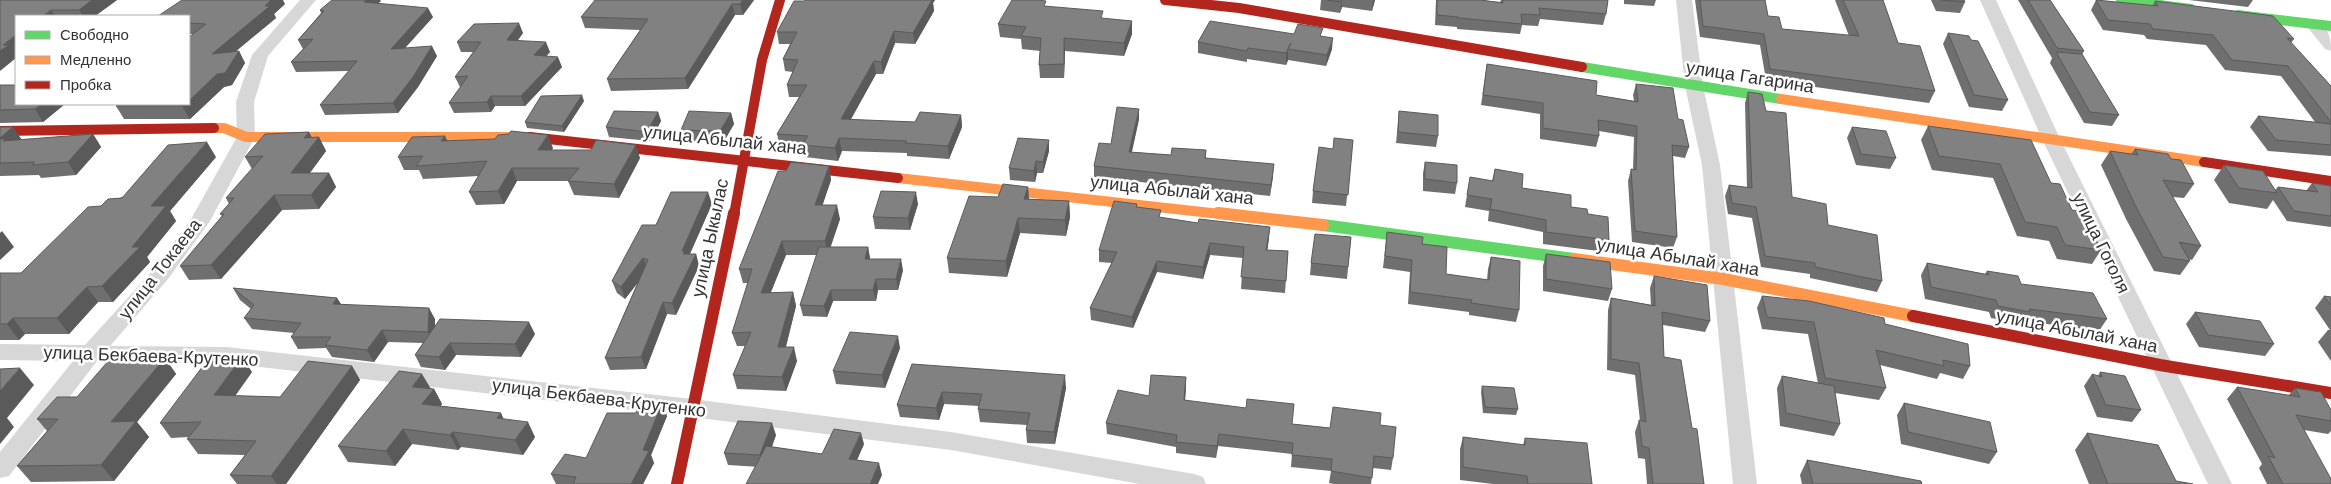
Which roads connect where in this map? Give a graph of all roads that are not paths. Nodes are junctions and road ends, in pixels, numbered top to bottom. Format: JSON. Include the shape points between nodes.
{"nodes":[{"id":1,"x":308,"y":0,"type":"edge"},
{"id":2,"x":780,"y":0,"type":"edge"},
{"id":3,"x":1165,"y":0,"type":"edge"},
{"id":4,"x":1684,"y":0,"type":"edge"},
{"id":5,"x":1988,"y":0,"type":"edge"},
{"id":6,"x":2121,"y":0,"type":"edge"},
{"id":7,"x":1242,"y":4,"type":"edge"},
{"id":8,"x":2208,"y":11,"type":"edge"},
{"id":9,"x":2227,"y":13,"type":"edge"},
{"id":10,"x":2313,"y":24,"type":"junction"},
{"id":11,"x":2331,"y":26,"type":"edge"},
{"id":12,"x":2331,"y":46,"type":"edge"},
{"id":13,"x":1694,"y":86,"type":"junction"},
{"id":14,"x":0,"y":131,"type":"edge"},
{"id":15,"x":246,"y":137,"type":"junction"},
{"id":16,"x":2052,"y":140,"type":"junction"},
{"id":17,"x":744,"y":160,"type":"junction"},
{"id":18,"x":2331,"y":181,"type":"edge"},
{"id":19,"x":1723,"y":279,"type":"junction"},
{"id":20,"x":0,"y":352,"type":"edge"},
{"id":21,"x":92,"y":352,"type":"junction"},
{"id":22,"x":2160,"y":365,"type":"junction"},
{"id":23,"x":2331,"y":393,"type":"edge"},
{"id":24,"x":692,"y":408,"type":"junction"},
{"id":25,"x":0,"y":469,"type":"edge"},
{"id":26,"x":677,"y":484,"type":"edge"},
{"id":27,"x":1194,"y":484,"type":"edge"},
{"id":28,"x":1745,"y":484,"type":"edge"},
{"id":29,"x":2220,"y":484,"type":"edge"}],
"edges":[{"from":1,"to":15,"type":"street","via":[[260,55],[245,102]]},
{"from":2,"to":17,"type":"street","name":"улица Ыкылас","via":[[769,26],[751,106]]},
{"from":3,"to":7,"type":"street","name":"улица Гагарина"},
{"from":4,"to":13,"type":"street"},
{"from":5,"to":16,"type":"street","name":"улица Гоголя"},
{"from":6,"to":8,"type":"street"},
{"from":7,"to":13,"type":"street","name":"улица Гагарина"},
{"from":9,"to":10,"type":"street"},
{"from":10,"to":11,"type":"street"},
{"from":10,"to":12,"type":"street"},
{"from":13,"to":16,"type":"street","name":"улица Гагарина"},
{"from":13,"to":19,"type":"street","via":[[1711,165]]},
{"from":14,"to":15,"type":"street","name":"улица Абылай хана","via":[[224,128]]},
{"from":15,"to":17,"type":"street","name":"улица Абылай хана","via":[[523,136]]},
{"from":15,"to":21,"type":"street","name":"улица Токаева","via":[[200,221],[161,274]]},
{"from":16,"to":18,"type":"street","name":"улица Гагарина"},
{"from":16,"to":22,"type":"street","name":"улица Гоголя"},
{"from":17,"to":19,"type":"street","name":"улица Абылай хана","via":[[1317,224]]},
{"from":17,"to":24,"type":"street","name":"улица Ыкылас"},
{"from":19,"to":22,"type":"street","name":"улица Абылай хана"},
{"from":19,"to":28,"type":"street"},
{"from":20,"to":21,"type":"street","name":"улица Бекбаева-Крутенко"},
{"from":21,"to":24,"type":"street","name":"улица Бекбаева-Крутенко","via":[[226,355]]},
{"from":21,"to":25,"type":"street","name":"улица Токаева"},
{"from":22,"to":23,"type":"street","name":"улица Абылай хана"},
{"from":22,"to":29,"type":"street","name":"улица Гоголя"},
{"from":24,"to":26,"type":"street","name":"улица Ыкылас"},
{"from":24,"to":27,"type":"street","name":"улица Бекбаева-Крутенко","via":[[952,442]]}]}
